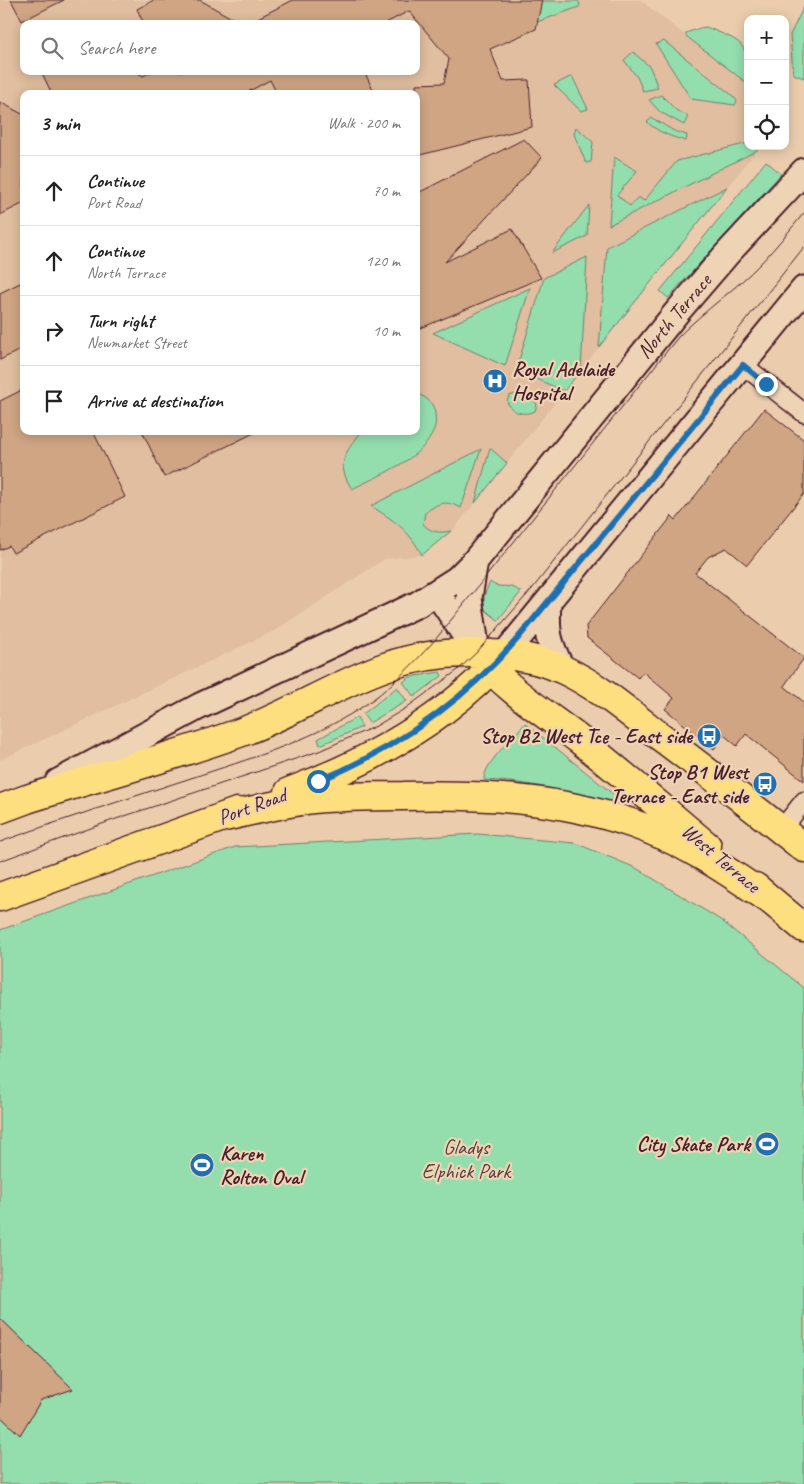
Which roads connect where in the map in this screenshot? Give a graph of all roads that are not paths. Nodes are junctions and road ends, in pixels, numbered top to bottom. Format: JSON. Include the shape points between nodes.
{"nodes":[{"id":1,"x":804,"y":171,"type":"edge"},
{"id":2,"x":804,"y":289,"type":"edge"},
{"id":3,"x":743,"y":365,"type":"junction"},
{"id":4,"x":804,"y":413,"type":"edge"},
{"id":5,"x":475,"y":561,"type":"junction"},
{"id":6,"x":437,"y":593,"type":"junction"},
{"id":7,"x":548,"y":602,"type":"junction"},
{"id":8,"x":490,"y":659,"type":"junction"},
{"id":9,"x":562,"y":669,"type":"junction"},
{"id":10,"x":27,"y":798,"type":"junction"},
{"id":11,"x":804,"y":801,"type":"edge"},
{"id":12,"x":0,"y":809,"type":"edge"},
{"id":13,"x":220,"y":818,"type":"junction"},
{"id":14,"x":781,"y":830,"type":"junction"},
{"id":15,"x":804,"y":848,"type":"edge"},
{"id":16,"x":0,"y":897,"type":"edge"},
{"id":17,"x":769,"y":899,"type":"junction"},
{"id":18,"x":804,"y":928,"type":"edge"}],
"edges":[{"from":1,"to":5,"type":"main road","name":"North Terrace","via":[[677,312]]},
{"from":2,"to":3,"type":"main road"},
{"from":3,"to":4,"type":"street"},
{"from":3,"to":7,"type":"main road"},
{"from":5,"to":6,"type":"main road","name":"North Terrace"},
{"from":5,"to":8,"type":"main road","name":"North Terrace","via":[[468,598]]},
{"from":6,"to":8,"type":"main road","name":"West Terrace"},
{"from":6,"to":10,"type":"main road","via":[[200,706]]},
{"from":7,"to":8,"type":"main road"},
{"from":7,"to":9,"type":"main road","via":[[548,636]]},
{"from":8,"to":9,"type":"main road","via":[[531,659]]},
{"from":8,"to":10,"type":"main road","via":[[434,655],[386,667],[245,731]]},
{"from":8,"to":13,"type":"main road","name":"Port Road","via":[[439,714],[417,730],[366,760]]},
{"from":8,"to":17,"type":"main road","name":"West Terrace"},
{"from":9,"to":14,"type":"main road","via":[[602,693]]},
{"from":10,"to":12,"type":"main road"},
{"from":11,"to":14,"type":"street"},
{"from":13,"to":16,"type":"main road","name":"Port Road"},
{"from":13,"to":17,"type":"main road","via":[[279,804],[356,796],[477,796],[548,803],[599,813],[664,836],[721,866]]},
{"from":14,"to":15,"type":"main road"},
{"from":17,"to":18,"type":"main road","name":"West Terrace"}]}
